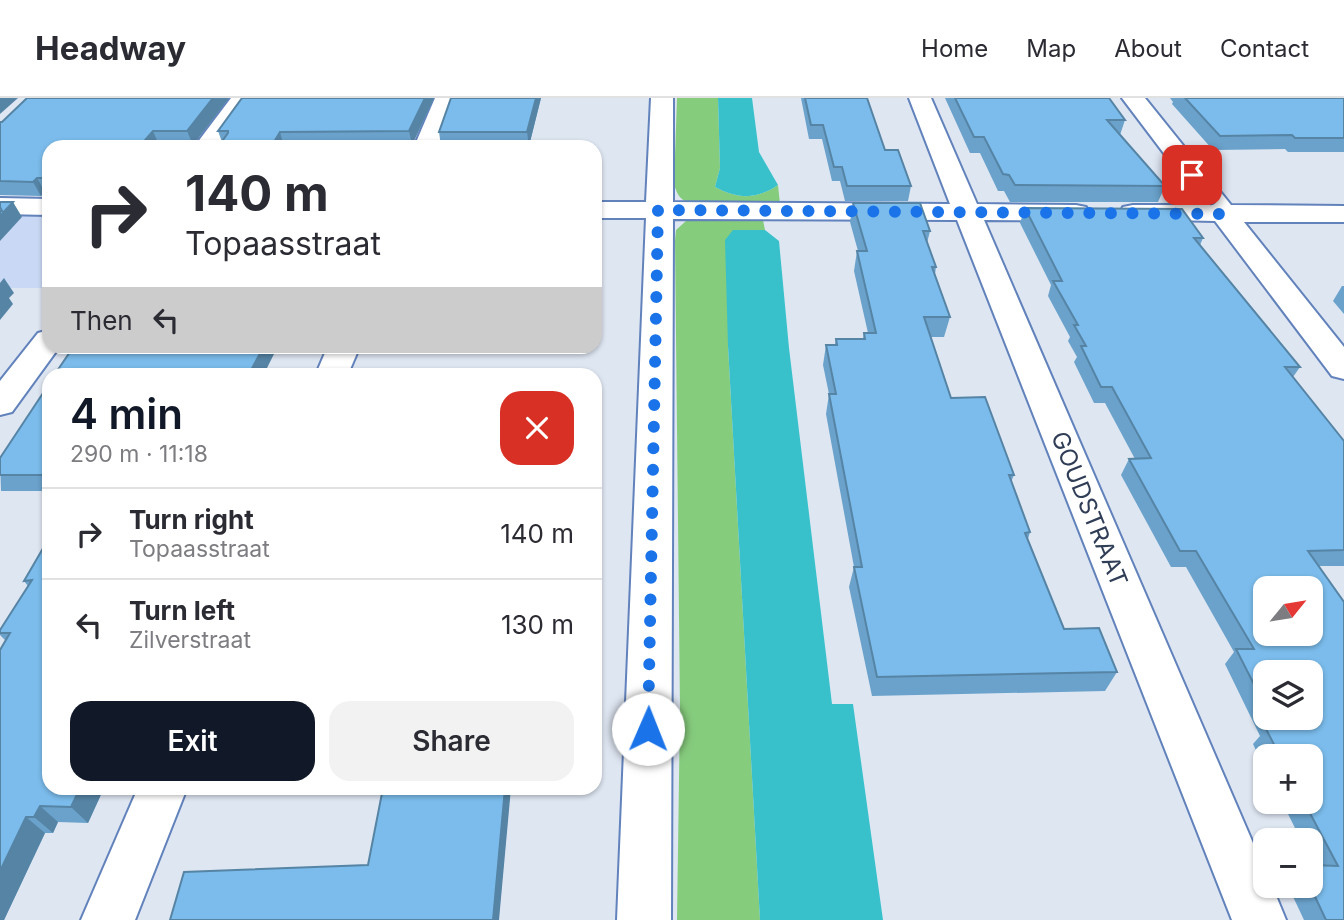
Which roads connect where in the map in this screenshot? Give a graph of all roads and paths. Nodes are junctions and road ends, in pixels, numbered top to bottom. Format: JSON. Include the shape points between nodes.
{"nodes":[{"id":1,"x":243,"y":98,"type":"edge"},
{"id":2,"x":446,"y":98,"type":"edge"},
{"id":3,"x":662,"y":98,"type":"edge"},
{"id":4,"x":920,"y":98,"type":"edge"},
{"id":5,"x":1133,"y":98,"type":"edge"},
{"id":6,"x":211,"y":140,"type":"edge"},
{"id":7,"x":429,"y":140,"type":"edge"},
{"id":8,"x":0,"y":206,"type":"edge"},
{"id":9,"x":42,"y":207,"type":"edge"},
{"id":10,"x":602,"y":210,"type":"edge"},
{"id":11,"x":658,"y":210,"type":"junction"},
{"id":12,"x":967,"y":212,"type":"junction"},
{"id":13,"x":1222,"y":214,"type":"junction"},
{"id":14,"x":1344,"y":214,"type":"edge"},
{"id":15,"x":42,"y":349,"type":"edge"},
{"id":16,"x":1344,"y":369,"type":"edge"},
{"id":17,"x":0,"y":404,"type":"edge"},
{"id":18,"x":159,"y":795,"type":"edge"},
{"id":19,"x":108,"y":920,"type":"edge"},
{"id":20,"x":644,"y":920,"type":"edge"},
{"id":21,"x":1259,"y":920,"type":"edge"}],
"edges":[{"from":1,"to":6,"type":"street"},
{"from":2,"to":7,"type":"street"},
{"from":3,"to":11,"type":"street"},
{"from":4,"to":12,"type":"street","name":"GOUDSTRAAT"},
{"from":5,"to":13,"type":"street"},
{"from":8,"to":9,"type":"street"},
{"from":10,"to":11,"type":"street"},
{"from":11,"to":12,"type":"street"},
{"from":11,"to":20,"type":"street"},
{"from":12,"to":13,"type":"street"},
{"from":12,"to":21,"type":"street","name":"GOUDSTRAAT"},
{"from":13,"to":14,"type":"street"},
{"from":13,"to":16,"type":"street"},
{"from":15,"to":17,"type":"street"},
{"from":18,"to":19,"type":"street"}]}
